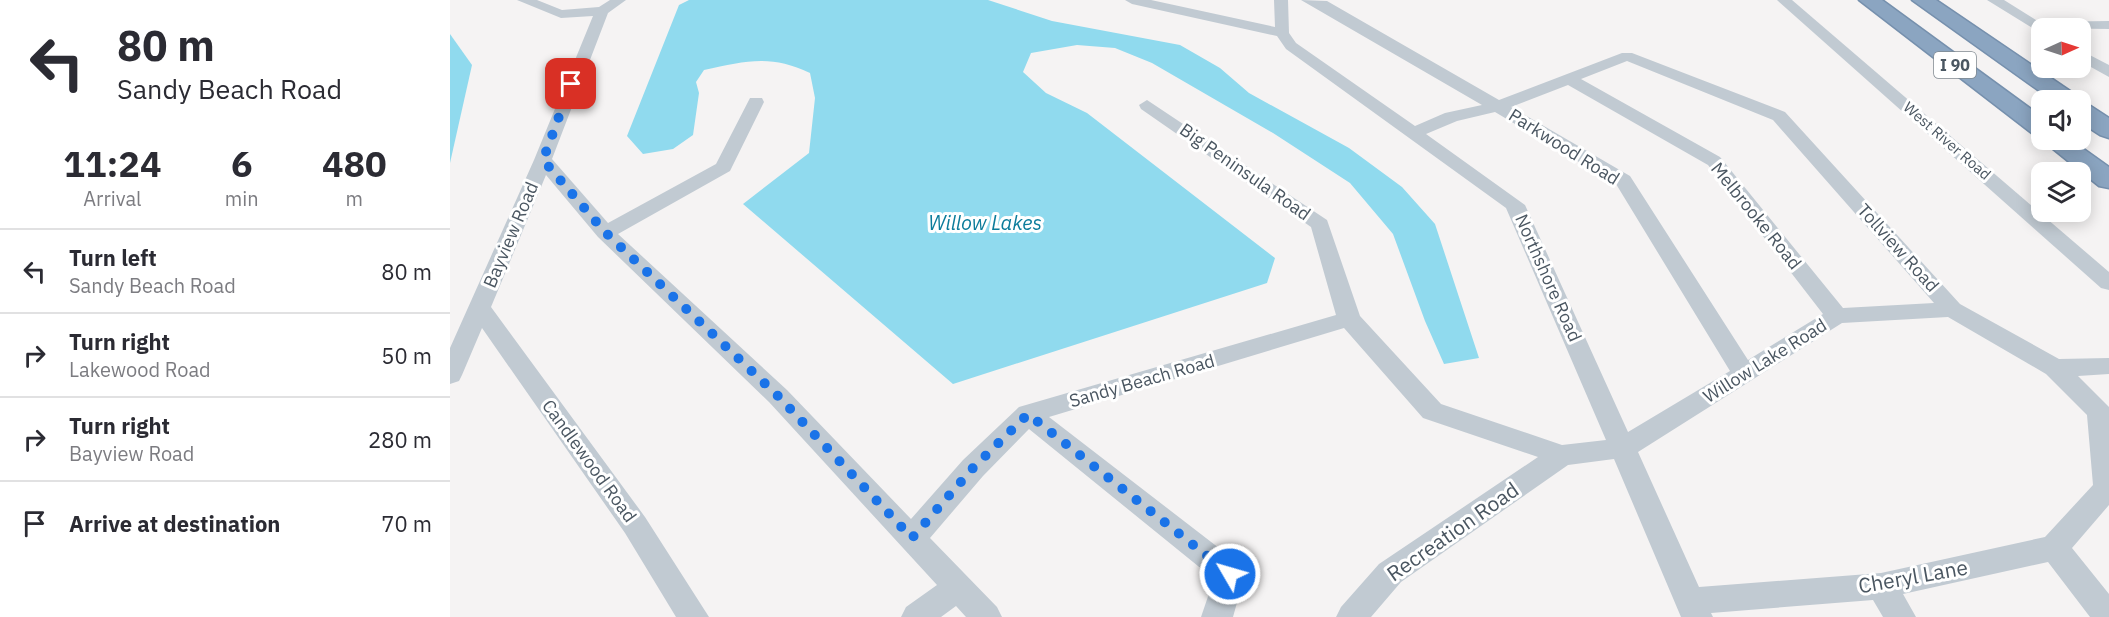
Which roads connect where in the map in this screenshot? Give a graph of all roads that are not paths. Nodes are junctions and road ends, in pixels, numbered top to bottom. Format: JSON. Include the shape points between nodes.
{"nodes":[{"id":1,"x":524,"y":0,"type":"edge"},
{"id":2,"x":619,"y":0,"type":"edge"},
{"id":3,"x":1132,"y":0,"type":"edge"},
{"id":4,"x":1281,"y":0,"type":"edge"},
{"id":5,"x":1308,"y":0,"type":"edge"},
{"id":6,"x":1784,"y":0,"type":"edge"},
{"id":7,"x":1869,"y":0,"type":"edge"},
{"id":8,"x":1922,"y":0,"type":"edge"},
{"id":9,"x":1994,"y":0,"type":"edge"},
{"id":10,"x":602,"y":11,"type":"junction"},
{"id":11,"x":2031,"y":23,"type":"edge"},
{"id":12,"x":2109,"y":25,"type":"edge"},
{"id":13,"x":2091,"y":26,"type":"edge"},
{"id":14,"x":1282,"y":33,"type":"junction"},
{"id":15,"x":2109,"y":33,"type":"edge"},
{"id":16,"x":2091,"y":34,"type":"edge"},
{"id":17,"x":2091,"y":61,"type":"edge"},
{"id":18,"x":2109,"y":72,"type":"edge"},
{"id":19,"x":1569,"y":79,"type":"junction"},
{"id":20,"x":2052,"y":90,"type":"edge"},
{"id":21,"x":756,"y":102,"type":"dead end"},
{"id":22,"x":1147,"y":105,"type":"dead end"},
{"id":23,"x":1498,"y":106,"type":"junction"},
{"id":24,"x":2091,"y":117,"type":"edge"},
{"id":25,"x":2031,"y":121,"type":"edge"},
{"id":26,"x":2109,"y":129,"type":"edge"},
{"id":27,"x":1413,"y":133,"type":"junction"},
{"id":28,"x":2068,"y":150,"type":"edge"},
{"id":29,"x":543,"y":160,"type":"junction"},
{"id":30,"x":2109,"y":180,"type":"edge"},
{"id":31,"x":605,"y":232,"type":"junction"},
{"id":32,"x":2109,"y":283,"type":"edge"},
{"id":33,"x":480,"y":309,"type":"junction"},
{"id":34,"x":1952,"y":309,"type":"junction"},
{"id":35,"x":1837,"y":316,"type":"junction"},
{"id":36,"x":1349,"y":319,"type":"junction"},
{"id":37,"x":2109,"y":366,"type":"edge"},
{"id":38,"x":2055,"y":368,"type":"junction"},
{"id":39,"x":450,"y":375,"type":"edge"},
{"id":40,"x":1745,"y":375,"type":"junction"},
{"id":41,"x":2104,"y":412,"type":"edge"},
{"id":42,"x":1028,"y":414,"type":"junction"},
{"id":43,"x":1624,"y":448,"type":"junction"},
{"id":44,"x":1562,"y":455,"type":"junction"},
{"id":45,"x":2108,"y":488,"type":"edge"},
{"id":46,"x":912,"y":538,"type":"junction"},
{"id":47,"x":2054,"y":548,"type":"junction"},
{"id":48,"x":1881,"y":586,"type":"junction"},
{"id":49,"x":957,"y":588,"type":"junction"},
{"id":50,"x":1694,"y":609,"type":"edge"},
{"id":51,"x":693,"y":617,"type":"edge"},
{"id":52,"x":917,"y":617,"type":"edge"},
{"id":53,"x":986,"y":617,"type":"edge"},
{"id":54,"x":1217,"y":617,"type":"edge"},
{"id":55,"x":1352,"y":617,"type":"edge"},
{"id":56,"x":1900,"y":617,"type":"edge"},
{"id":57,"x":2109,"y":617,"type":"edge"}],
"edges":[{"from":1,"to":10,"type":"street","via":[[561,14]]},
{"from":2,"to":10,"type":"street"},
{"from":3,"to":14,"type":"street"},
{"from":4,"to":14,"type":"street"},
{"from":5,"to":23,"type":"street","name":"Parkwood Road","via":[[1322,4]]},
{"from":6,"to":32,"type":"street","name":"West River Road"},
{"from":7,"to":25,"type":"highway","number":"I 90"},
{"from":8,"to":20,"type":"highway","number":"I 90"},
{"from":9,"to":11,"type":"street"},
{"from":10,"to":29,"type":"street","name":"Bayview Road"},
{"from":12,"to":13,"type":"street"},
{"from":14,"to":27,"type":"street","name":"Northshore Road","via":[[1291,46]]},
{"from":15,"to":16,"type":"street"},
{"from":17,"to":18,"type":"street"},
{"from":19,"to":23,"type":"street"},
{"from":19,"to":34,"type":"street","name":"Tollview Road","via":[[1627,56],[1779,116]]},
{"from":19,"to":35,"type":"street","name":"Melbrooke Road","via":[[1714,161]]},
{"from":21,"to":31,"type":"street","via":[[723,167]]},
{"from":22,"to":36,"type":"street","name":"Big Peninsula Road","via":[[1320,224]]},
{"from":23,"to":27,"type":"street","via":[[1451,117]]},
{"from":23,"to":40,"type":"street","name":"Parkwood Road","via":[[1623,180]]},
{"from":24,"to":26,"type":"highway"},
{"from":27,"to":43,"type":"street","name":"Northshore Road","via":[[1515,205]]},
{"from":28,"to":30,"type":"highway"},
{"from":29,"to":31,"type":"street"},
{"from":29,"to":33,"type":"street","name":"Bayview Road"},
{"from":31,"to":46,"type":"street","via":[[778,396]]},
{"from":33,"to":39,"type":"street","name":"Bayview Road"},
{"from":33,"to":51,"type":"street","name":"Candlewood Road","via":[[635,525]]},
{"from":34,"to":35,"type":"street","name":"Willow Lake Road"},
{"from":34,"to":38,"type":"street","name":"Tollview Road"},
{"from":35,"to":40,"type":"street","name":"Willow Lake Road"},
{"from":36,"to":42,"type":"street","name":"Sandy Beach Road"},
{"from":36,"to":44,"type":"street","name":"Big Peninsula Road","via":[[1432,411]]},
{"from":37,"to":38,"type":"street"},
{"from":38,"to":41,"type":"street","name":"Tollview Road"},
{"from":40,"to":43,"type":"street","name":"Willow Lake Road"},
{"from":41,"to":45,"type":"street","name":"Tollview Road"},
{"from":42,"to":46,"type":"street","name":"Sandy Beach Road","via":[[973,468]]},
{"from":42,"to":54,"type":"street","via":[[1230,574]]},
{"from":43,"to":44,"type":"street","name":"Big Peninsula Road"},
{"from":43,"to":50,"type":"street","name":"Northshore Road"},
{"from":44,"to":55,"type":"street","name":"Recreation Road","via":[[1390,573]]},
{"from":45,"to":47,"type":"street"},
{"from":46,"to":49,"type":"street"},
{"from":47,"to":48,"type":"street","name":"Cheryl Lane"},
{"from":47,"to":57,"type":"street"},
{"from":48,"to":50,"type":"street","name":"Cheryl Lane"},
{"from":48,"to":56,"type":"street"},
{"from":49,"to":52,"type":"street"},
{"from":49,"to":53,"type":"street"}]}
